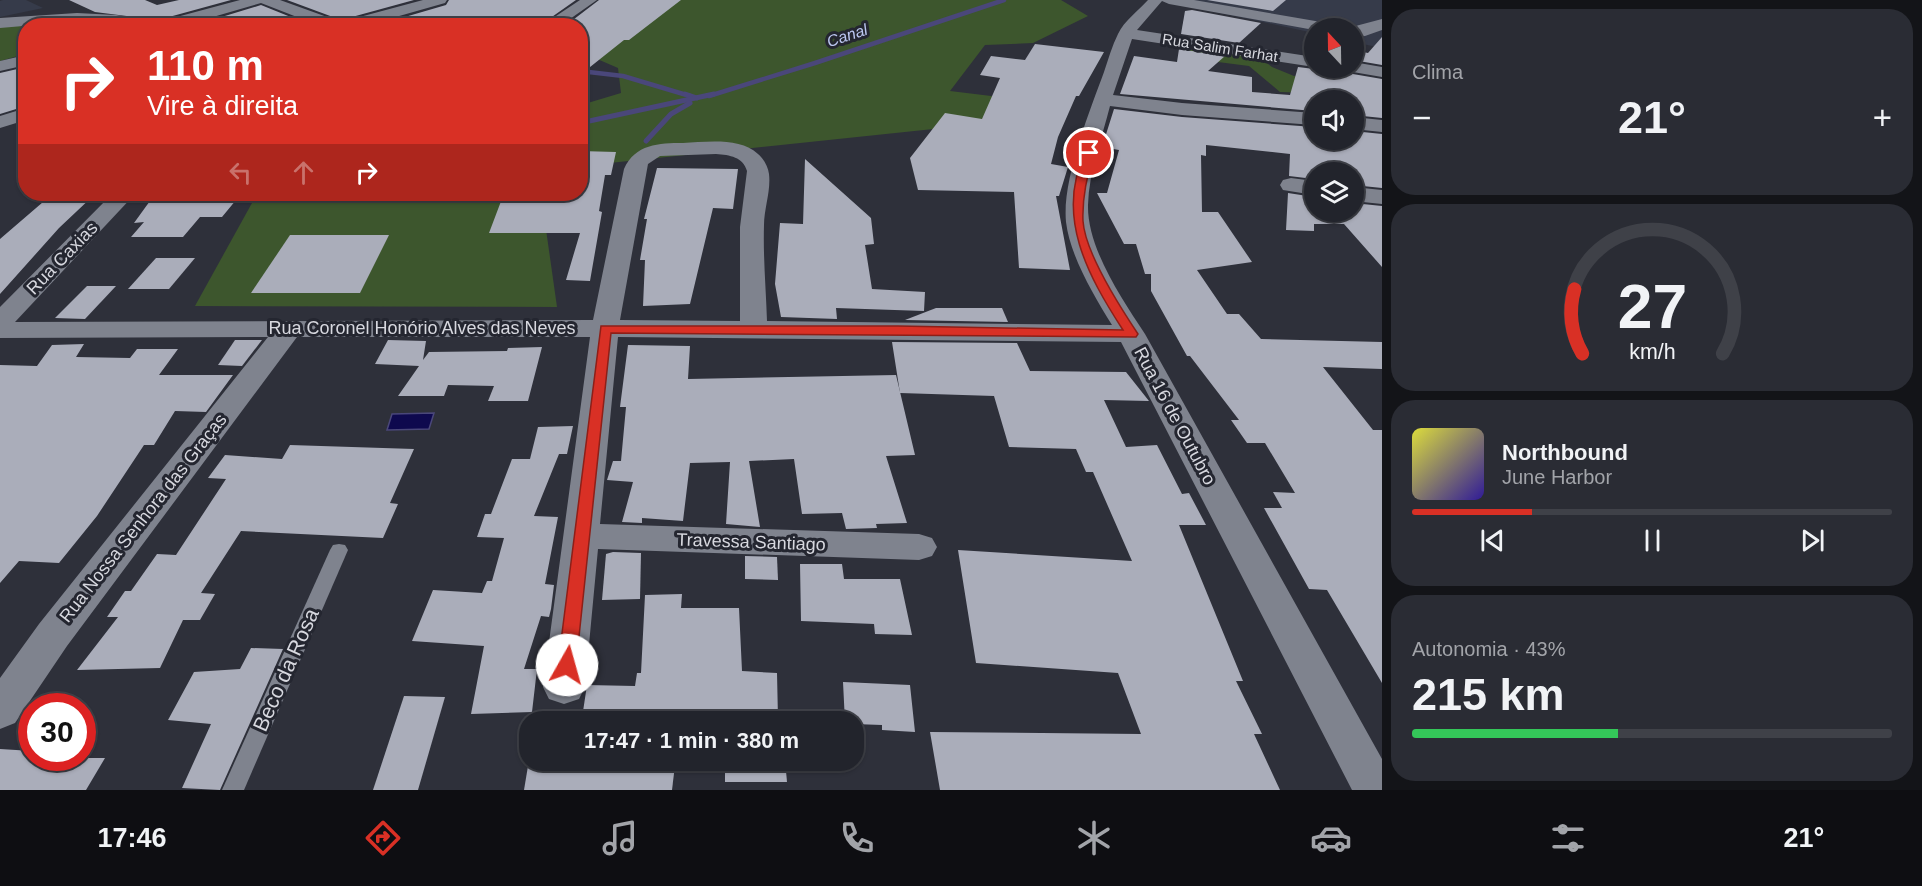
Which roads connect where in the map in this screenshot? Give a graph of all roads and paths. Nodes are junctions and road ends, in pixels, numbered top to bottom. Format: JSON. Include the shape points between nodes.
{"nodes":[{"id":1,"x":256,"y":0,"type":"edge"},
{"id":2,"x":266,"y":0,"type":"edge"},
{"id":3,"x":440,"y":0,"type":"edge"},
{"id":4,"x":590,"y":0,"type":"edge"},
{"id":5,"x":1156,"y":0,"type":"edge"},
{"id":6,"x":1169,"y":0,"type":"edge"},
{"id":7,"x":50,"y":18,"type":"edge"},
{"id":8,"x":100,"y":18,"type":"edge"},
{"id":9,"x":192,"y":18,"type":"edge"},
{"id":10,"x":314,"y":18,"type":"edge"},
{"id":11,"x":374,"y":18,"type":"edge"},
{"id":12,"x":561,"y":18,"type":"edge"},
{"id":13,"x":18,"y":21,"type":"edge"},
{"id":14,"x":0,"y":23,"type":"edge"},
{"id":15,"x":1304,"y":24,"type":"edge"},
{"id":16,"x":1382,"y":24,"type":"edge"},
{"id":17,"x":1364,"y":31,"type":"edge"},
{"id":18,"x":1126,"y":33,"type":"junction"},
{"id":19,"x":1304,"y":60,"type":"edge"},
{"id":20,"x":18,"y":62,"type":"edge"},
{"id":21,"x":0,"y":66,"type":"edge"},
{"id":22,"x":1364,"y":70,"type":"edge"},
{"id":23,"x":1382,"y":72,"type":"edge"},
{"id":24,"x":1103,"y":99,"type":"junction"},
{"id":25,"x":18,"y":116,"type":"edge"},
{"id":26,"x":1304,"y":118,"type":"edge"},
{"id":27,"x":0,"y":122,"type":"edge"},
{"id":28,"x":1364,"y":124,"type":"edge"},
{"id":29,"x":1382,"y":126,"type":"edge"},
{"id":30,"x":1292,"y":185,"type":"dead end"},
{"id":31,"x":1304,"y":187,"type":"edge"},
{"id":32,"x":1364,"y":195,"type":"edge"},
{"id":33,"x":1382,"y":197,"type":"edge"},
{"id":34,"x":117,"y":201,"type":"edge"},
{"id":35,"x":0,"y":322,"type":"edge"},
{"id":36,"x":289,"y":328,"type":"junction"},
{"id":37,"x":605,"y":329,"type":"junction"},
{"id":38,"x":754,"y":329,"type":"junction"},
{"id":39,"x":0,"y":330,"type":"edge"},
{"id":40,"x":1131,"y":334,"type":"junction"},
{"id":41,"x":582,"y":536,"type":"junction"},
{"id":42,"x":919,"y":547,"type":"dead end"},
{"id":43,"x":339,"y":550,"type":"dead end"},
{"id":44,"x":564,"y":687,"type":"dead end"},
{"id":45,"x":0,"y":711,"type":"edge"},
{"id":46,"x":233,"y":790,"type":"edge"},
{"id":47,"x":1375,"y":790,"type":"edge"}],
"edges":[{"from":1,"to":9,"type":"street"},
{"from":2,"to":10,"type":"street"},
{"from":3,"to":11,"type":"street"},
{"from":4,"to":12,"type":"street"},
{"from":5,"to":18,"type":"street","name":"Rua 16 de Outubro"},
{"from":6,"to":15,"type":"street"},
{"from":7,"to":8,"type":"street"},
{"from":13,"to":14,"type":"street"},
{"from":16,"to":17,"type":"street"},
{"from":18,"to":19,"type":"street","name":"Rua Salim Farhat"},
{"from":18,"to":24,"type":"street","name":"Rua 16 de Outubro"},
{"from":20,"to":21,"type":"street"},
{"from":22,"to":23,"type":"street"},
{"from":24,"to":26,"type":"street","via":[[1154,108]]},
{"from":24,"to":40,"type":"street","name":"Rua 16 de Outubro","via":[[1080,181],[1078,224],[1105,292]]},
{"from":25,"to":27,"type":"street"},
{"from":28,"to":29,"type":"street"},
{"from":30,"to":31,"type":"street"},
{"from":32,"to":33,"type":"street"},
{"from":34,"to":35,"type":"street","name":"Rua Caxias"},
{"from":36,"to":37,"type":"street","name":"Rua Coronel Honório Alves das Neves"},
{"from":36,"to":39,"type":"street","name":"Rua Coronel Honório Alves das Neves"},
{"from":36,"to":45,"type":"street","name":"Rua Nossa Senhora das Graças","via":[[53,635]]},
{"from":37,"to":38,"type":"street","name":"Rua Coronel Honório Alves das Neves"},
{"from":37,"to":38,"type":"street","via":[[634,169],[644,155],[672,149],[733,151],[750,157],[757,169],[753,212]]},
{"from":37,"to":41,"type":"street"},
{"from":38,"to":40,"type":"street","name":"Rua Coronel Honório Alves das Neves"},
{"from":40,"to":47,"type":"street","name":"Rua 16 de Outubro"},
{"from":41,"to":42,"type":"street","name":"Travessa Santiago"},
{"from":41,"to":44,"type":"street"},
{"from":43,"to":46,"type":"lane","name":"Beco da Rosa"}]}
